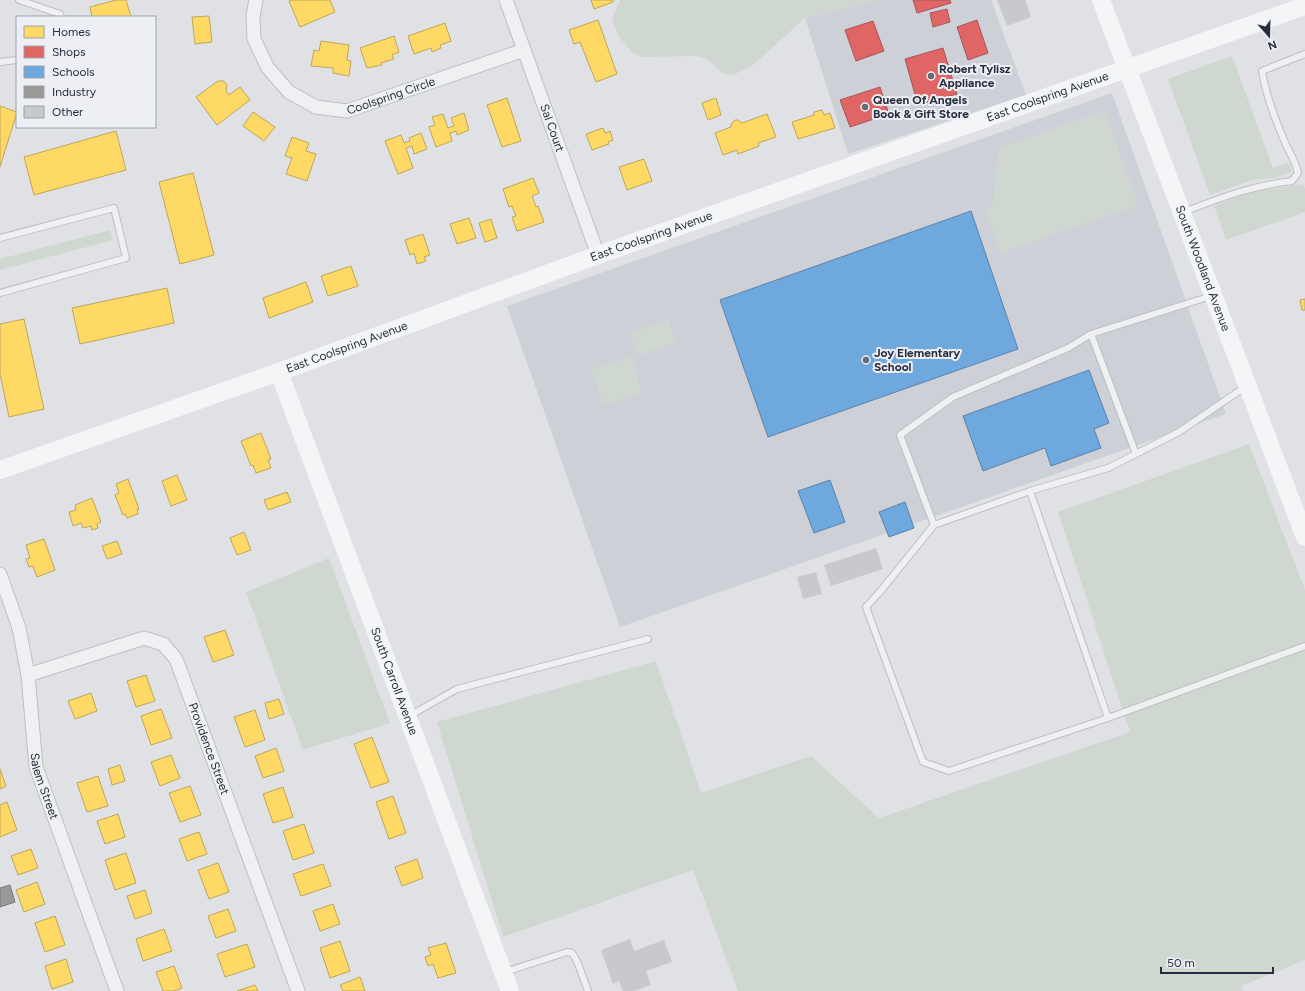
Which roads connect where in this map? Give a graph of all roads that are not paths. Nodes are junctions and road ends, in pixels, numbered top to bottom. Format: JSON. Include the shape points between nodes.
{"nodes":[{"id":1,"x":19,"y":0,"type":"edge"},
{"id":2,"x":256,"y":0,"type":"edge"},
{"id":3,"x":506,"y":0,"type":"edge"},
{"id":4,"x":1101,"y":0,"type":"edge"},
{"id":5,"x":1305,"y":6,"type":"edge"},
{"id":6,"x":61,"y":16,"type":"edge"},
{"id":7,"x":524,"y":50,"type":"junction"},
{"id":8,"x":1305,"y":54,"type":"edge"},
{"id":9,"x":16,"y":60,"type":"edge"},
{"id":10,"x":0,"y":62,"type":"edge"},
{"id":11,"x":1127,"y":70,"type":"junction"},
{"id":12,"x":1182,"y":213,"type":"junction"},
{"id":13,"x":0,"y":238,"type":"edge"},
{"id":14,"x":598,"y":255,"type":"junction"},
{"id":15,"x":0,"y":293,"type":"edge"},
{"id":16,"x":1213,"y":295,"type":"junction"},
{"id":17,"x":1091,"y":334,"type":"junction"},
{"id":18,"x":279,"y":372,"type":"junction"},
{"id":19,"x":1247,"y":386,"type":"junction"},
{"id":20,"x":1136,"y":454,"type":"junction"},
{"id":21,"x":0,"y":470,"type":"edge"},
{"id":22,"x":1030,"y":491,"type":"junction"},
{"id":23,"x":934,"y":525,"type":"junction"},
{"id":24,"x":1305,"y":537,"type":"edge"},
{"id":25,"x":0,"y":574,"type":"edge"},
{"id":26,"x":648,"y":639,"type":"dead end"},
{"id":27,"x":1305,"y":646,"type":"edge"},
{"id":28,"x":28,"y":675,"type":"junction"},
{"id":29,"x":408,"y":717,"type":"junction"},
{"id":30,"x":1108,"y":718,"type":"junction"},
{"id":31,"x":503,"y":972,"type":"junction"},
{"id":32,"x":117,"y":991,"type":"edge"},
{"id":33,"x":298,"y":991,"type":"edge"},
{"id":34,"x":510,"y":991,"type":"edge"},
{"id":35,"x":588,"y":991,"type":"edge"}],
"edges":[{"from":1,"to":6,"type":"lane"},
{"from":2,"to":7,"type":"street","name":"Coolspring Circle","via":[[253,16],[254,39],[268,68],[288,92],[316,107],[347,111]]},
{"from":3,"to":7,"type":"street","name":"Sal Court"},
{"from":4,"to":11,"type":"street","name":"South Woodland Avenue"},
{"from":5,"to":11,"type":"street","name":"East Coolspring Avenue"},
{"from":7,"to":14,"type":"street","name":"Sal Court"},
{"from":8,"to":12,"type":"lane","via":[[1262,71],[1287,146],[1296,163],[1298,173],[1292,181],[1233,193]]},
{"from":9,"to":10,"type":"lane"},
{"from":11,"to":12,"type":"street","name":"South Woodland Avenue"},
{"from":11,"to":14,"type":"street","name":"East Coolspring Avenue"},
{"from":12,"to":16,"type":"street","name":"South Woodland Avenue"},
{"from":13,"to":15,"type":"lane","via":[[114,208],[126,258]]},
{"from":14,"to":18,"type":"street","name":"East Coolspring Avenue"},
{"from":16,"to":17,"type":"lane"},
{"from":16,"to":19,"type":"street","name":"South Woodland Avenue"},
{"from":17,"to":20,"type":"lane"},
{"from":17,"to":23,"type":"lane","via":[[1068,348],[953,398],[900,435]]},
{"from":18,"to":21,"type":"street","name":"East Coolspring Avenue"},
{"from":18,"to":29,"type":"street","name":"South Carroll Avenue"},
{"from":19,"to":20,"type":"lane","via":[[1179,432]]},
{"from":19,"to":24,"type":"street","name":"South Woodland Avenue"},
{"from":20,"to":22,"type":"lane","via":[[1108,468]]},
{"from":22,"to":23,"type":"lane"},
{"from":22,"to":30,"type":"lane"},
{"from":23,"to":30,"type":"lane","via":[[866,607],[924,762],[949,771]]},
{"from":25,"to":28,"type":"street","name":"Salem Street","via":[[19,628]]},
{"from":26,"to":29,"type":"lane","via":[[458,689]]},
{"from":27,"to":30,"type":"lane"},
{"from":28,"to":32,"type":"street","name":"Salem Street","via":[[36,767]]},
{"from":28,"to":33,"type":"street","name":"Providence Street","via":[[144,638],[163,644],[176,659]]},
{"from":29,"to":31,"type":"street","name":"South Carroll Avenue"},
{"from":31,"to":34,"type":"street","name":"South Carroll Avenue"},
{"from":31,"to":35,"type":"lane","via":[[567,952],[572,953]]}]}
